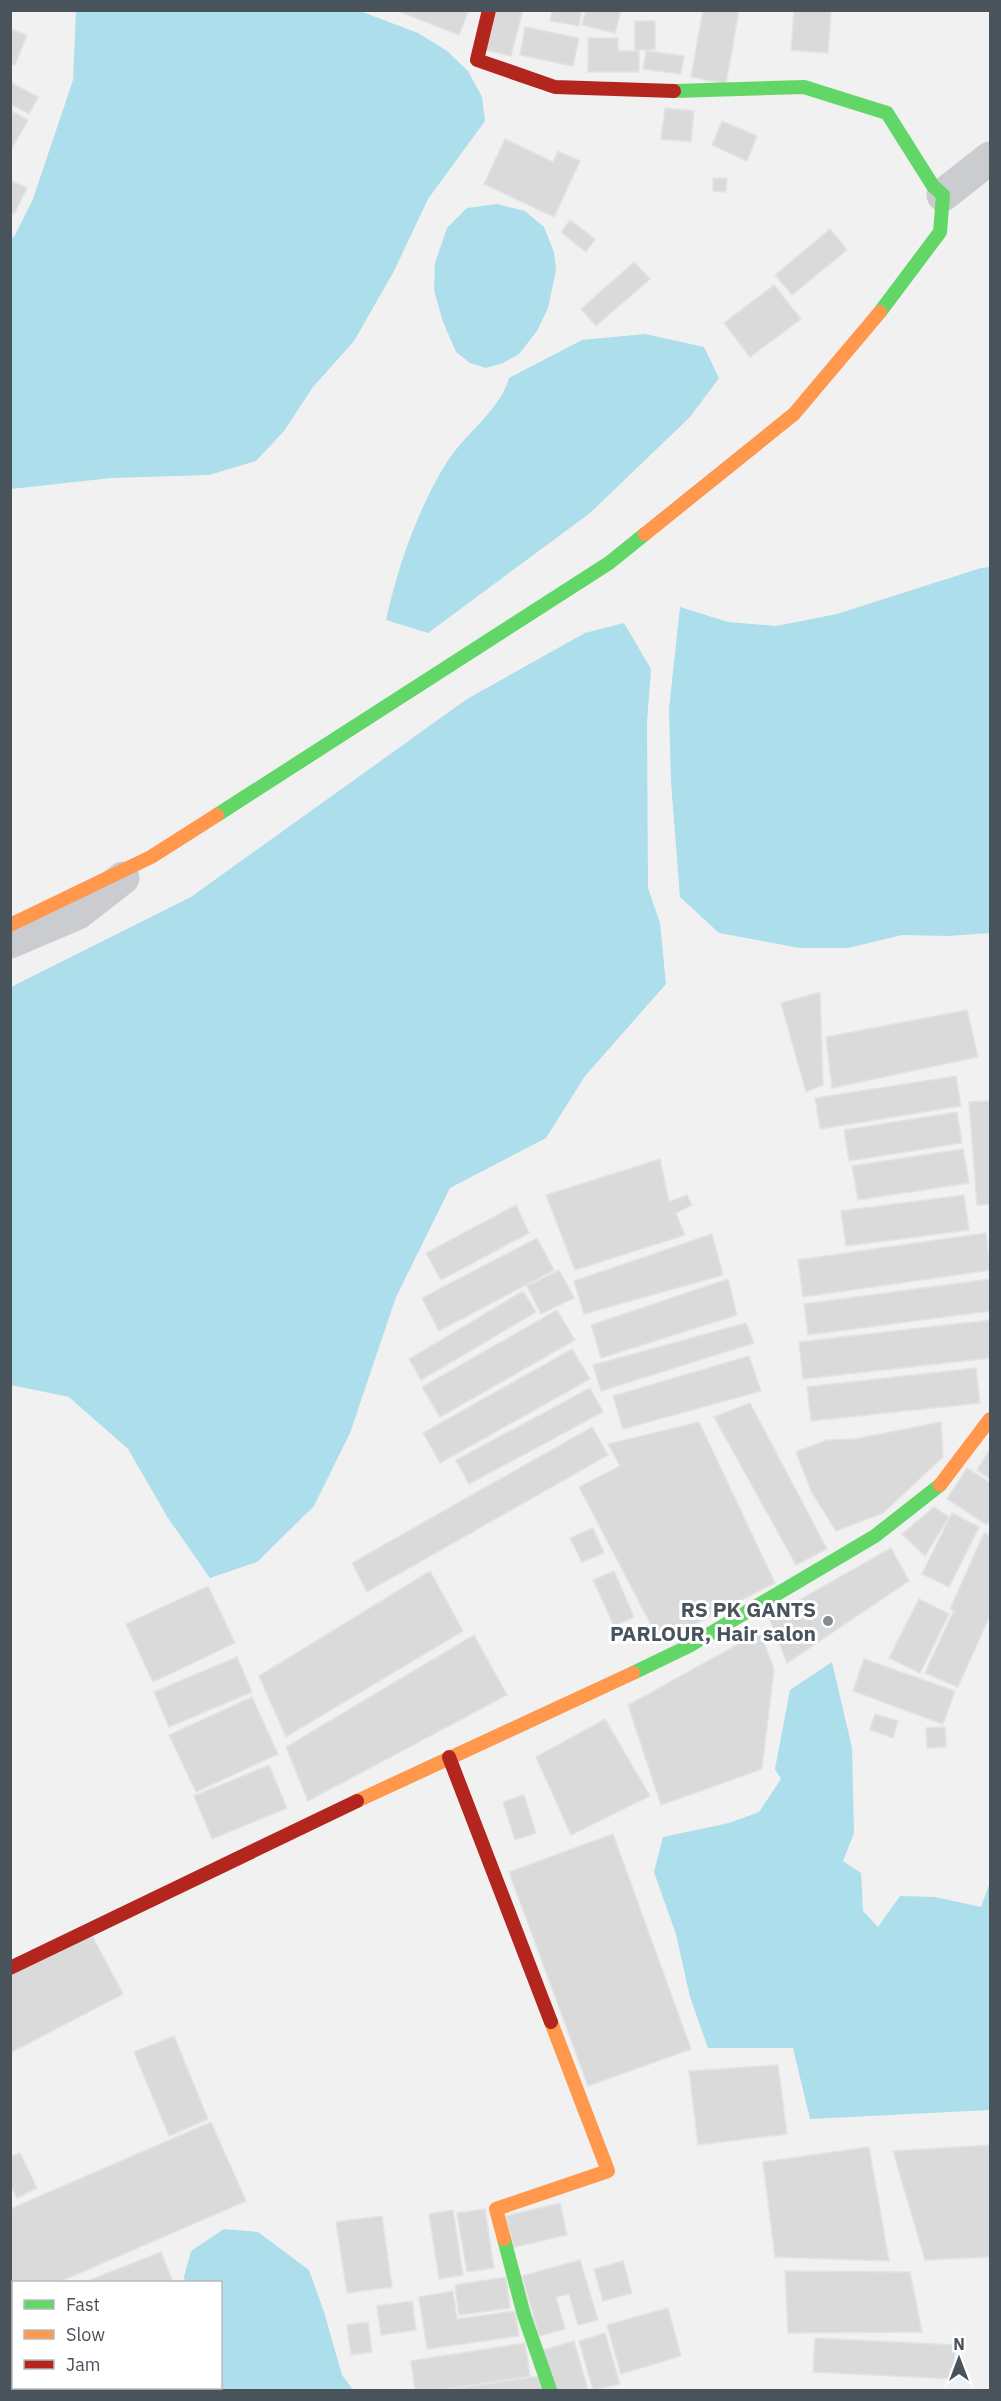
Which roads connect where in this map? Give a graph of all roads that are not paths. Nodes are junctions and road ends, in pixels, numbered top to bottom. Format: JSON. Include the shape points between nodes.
{"nodes":[{"id":1,"x":489,"y":10,"type":"edge"},
{"id":2,"x":990,"y":158,"type":"edge"},
{"id":3,"x":943,"y":195,"type":"junction"},
{"id":4,"x":151,"y":857,"type":"junction"},
{"id":5,"x":10,"y":925,"type":"edge"},
{"id":6,"x":10,"y":942,"type":"edge"},
{"id":7,"x":990,"y":1419,"type":"edge"},
{"id":8,"x":449,"y":1756,"type":"junction"},
{"id":9,"x":10,"y":1968,"type":"edge"},
{"id":10,"x":550,"y":2391,"type":"edge"}],
"edges":[{"from":1,"to":3,"type":"street","via":[[477,60],[555,87],[665,91],[804,87],[887,113],[933,186]]},
{"from":2,"to":3,"type":"street"},
{"from":3,"to":4,"type":"street","via":[[940,232],[887,303],[794,414],[609,563]]},
{"from":4,"to":5,"type":"street"},
{"from":4,"to":6,"type":"street","via":[[78,913]]},
{"from":7,"to":8,"type":"street","via":[[939,1486],[875,1536],[689,1646]]},
{"from":8,"to":9,"type":"street"},
{"from":8,"to":10,"type":"street","via":[[608,2171],[496,2209],[524,2315]]}]}
